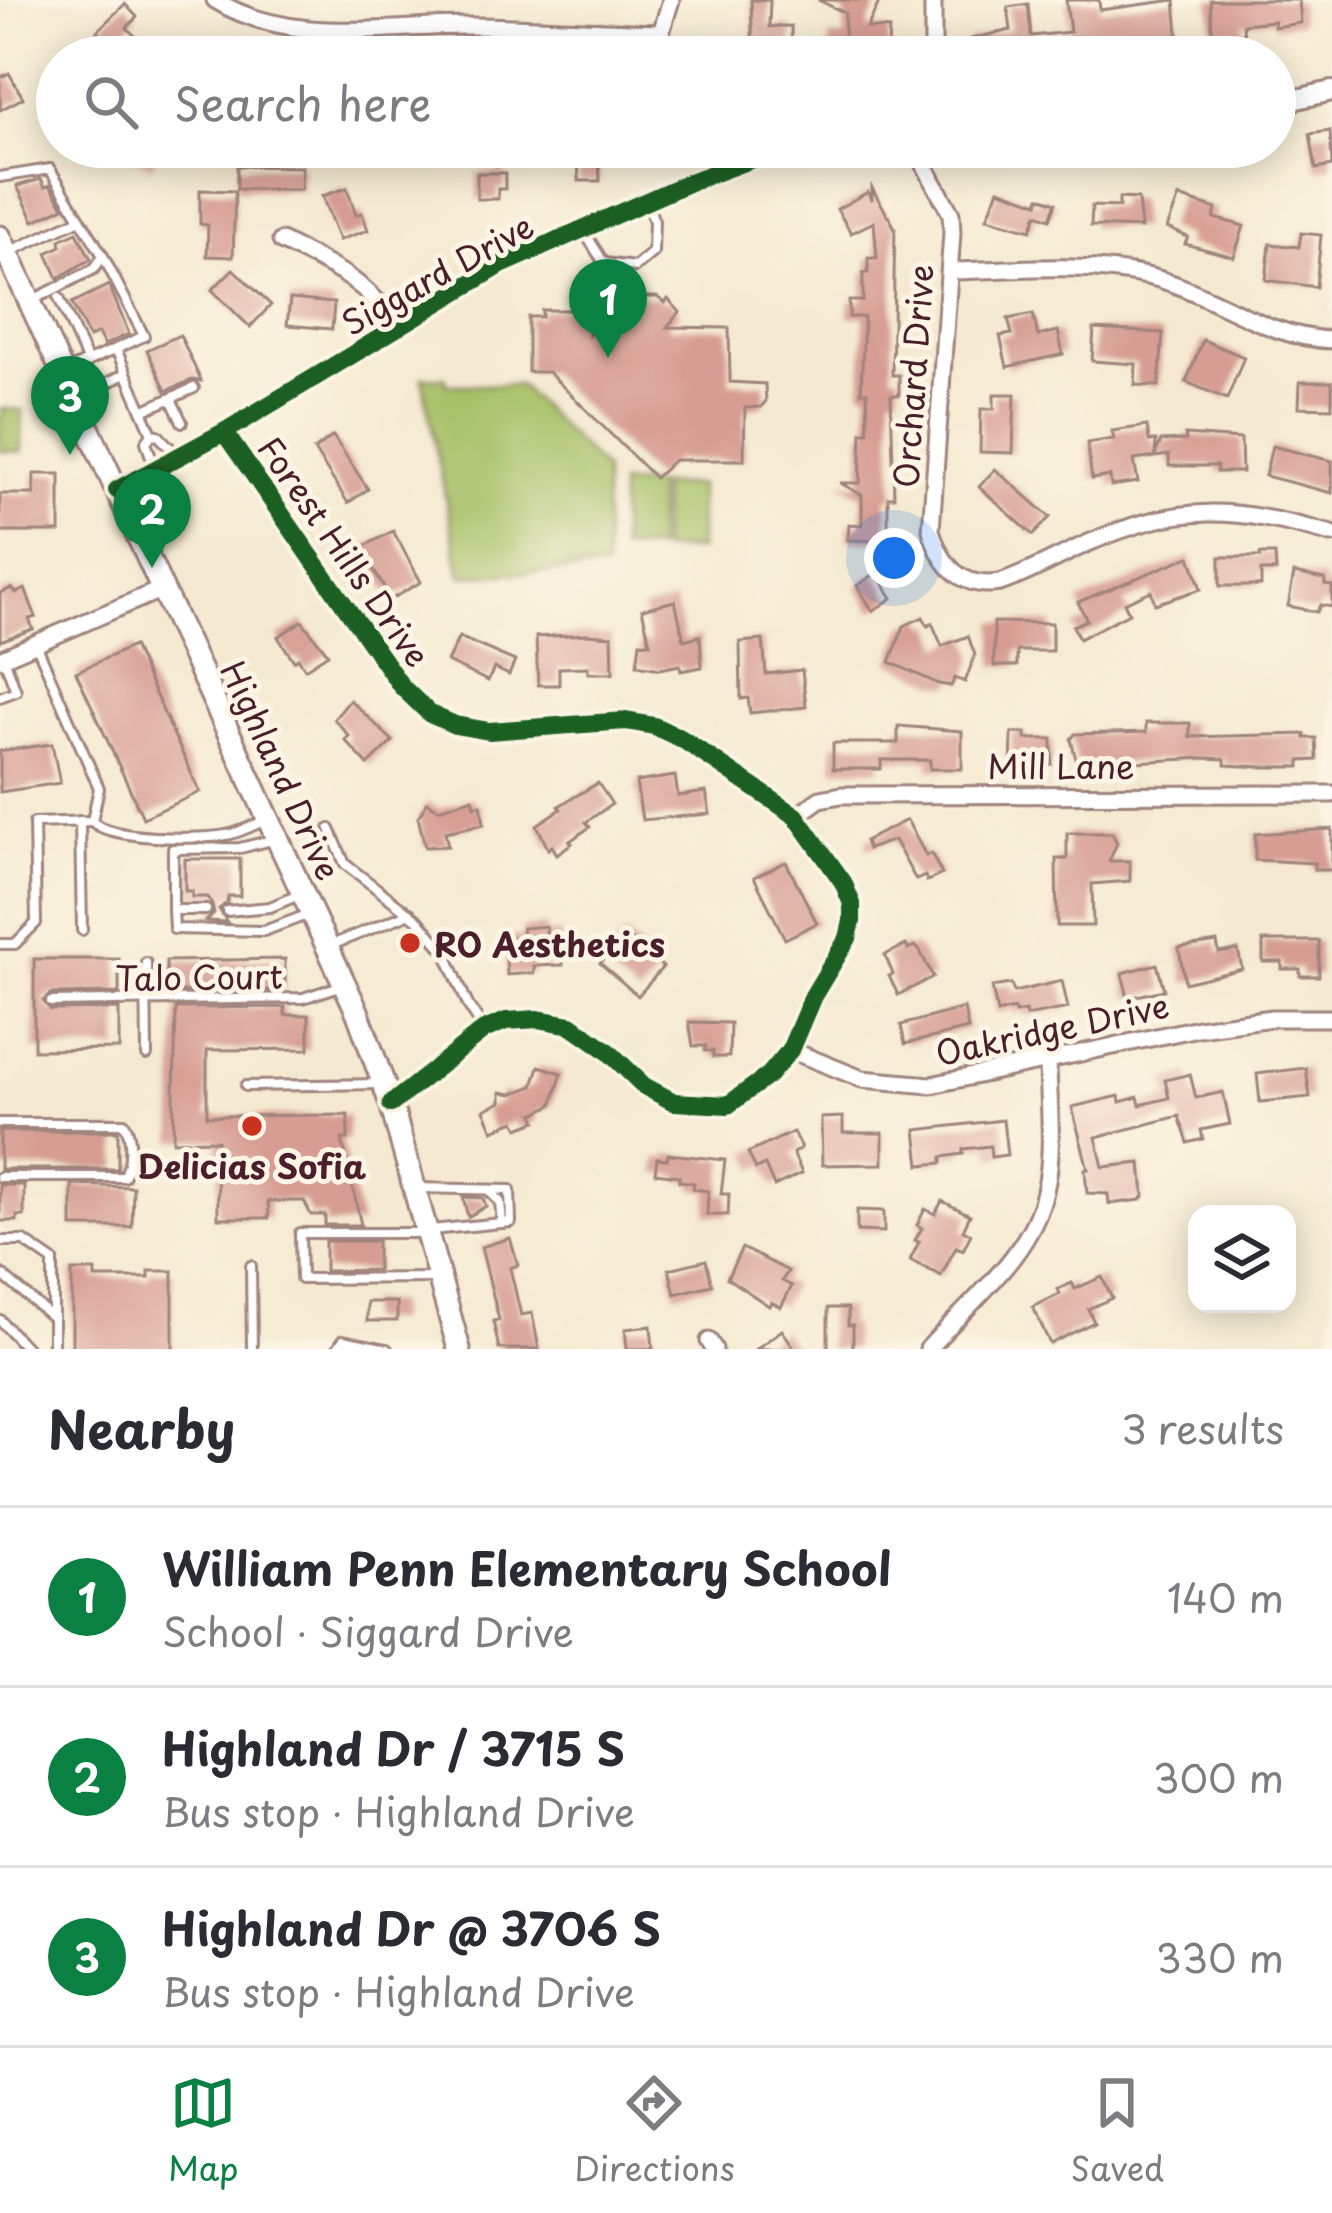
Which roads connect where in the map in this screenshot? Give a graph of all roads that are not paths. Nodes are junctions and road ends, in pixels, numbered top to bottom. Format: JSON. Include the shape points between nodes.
{"nodes":[{"id":1,"x":215,"y":0,"type":"edge"},
{"id":2,"x":671,"y":0,"type":"edge"},
{"id":3,"x":933,"y":0,"type":"edge"},
{"id":4,"x":662,"y":33,"type":"junction"},
{"id":5,"x":663,"y":36,"type":"edge"},
{"id":6,"x":933,"y":36,"type":"edge"},
{"id":7,"x":1332,"y":91,"type":"edge"},
{"id":8,"x":1296,"y":99,"type":"edge"},
{"id":9,"x":711,"y":168,"type":"edge"},
{"id":10,"x":926,"y":168,"type":"edge"},
{"id":11,"x":0,"y":177,"type":"edge"},
{"id":12,"x":646,"y":201,"type":"junction"},
{"id":13,"x":78,"y":220,"type":"junction"},
{"id":14,"x":582,"y":229,"type":"junction"},
{"id":15,"x":281,"y":241,"type":"dead end"},
{"id":16,"x":4,"y":244,"type":"edge"},
{"id":17,"x":103,"y":256,"type":"junction"},
{"id":18,"x":950,"y":271,"type":"junction"},
{"id":19,"x":59,"y":298,"type":"dead end"},
{"id":20,"x":30,"y":302,"type":"junction"},
{"id":21,"x":398,"y":327,"type":"junction"},
{"id":22,"x":1332,"y":340,"type":"edge"},
{"id":23,"x":116,"y":349,"type":"junction"},
{"id":24,"x":88,"y":362,"type":"junction"},
{"id":25,"x":63,"y":372,"type":"junction"},
{"id":26,"x":126,"y":373,"type":"junction"},
{"id":27,"x":194,"y":388,"type":"dead end"},
{"id":28,"x":171,"y":399,"type":"junction"},
{"id":29,"x":76,"y":400,"type":"junction"},
{"id":30,"x":142,"y":411,"type":"junction"},
{"id":31,"x":182,"y":422,"type":"dead end"},
{"id":32,"x":224,"y":431,"type":"junction"},
{"id":33,"x":152,"y":434,"type":"junction"},
{"id":34,"x":178,"y":456,"type":"junction"},
{"id":35,"x":154,"y":469,"type":"junction"},
{"id":36,"x":118,"y":490,"type":"junction"},
{"id":37,"x":1332,"y":534,"type":"edge"},
{"id":38,"x":162,"y":590,"type":"junction"},
{"id":39,"x":36,"y":643,"type":"junction"},
{"id":40,"x":2,"y":658,"type":"edge"},
{"id":41,"x":0,"y":697,"type":"edge"},
{"id":42,"x":1332,"y":794,"type":"edge"},
{"id":43,"x":796,"y":816,"type":"junction"},
{"id":44,"x":80,"y":821,"type":"junction"},
{"id":45,"x":92,"y":821,"type":"junction"},
{"id":46,"x":273,"y":829,"type":"junction"},
{"id":47,"x":330,"y":829,"type":"dead end"},
{"id":48,"x":307,"y":903,"type":"junction"},
{"id":49,"x":173,"y":910,"type":"junction"},
{"id":50,"x":206,"y":910,"type":"dead end"},
{"id":51,"x":227,"y":911,"type":"dead end"},
{"id":52,"x":410,"y":913,"type":"junction"},
{"id":53,"x":82,"y":929,"type":"dead end"},
{"id":54,"x":0,"y":944,"type":"edge"},
{"id":55,"x":328,"y":947,"type":"junction"},
{"id":56,"x":146,"y":963,"type":"dead end"},
{"id":57,"x":345,"y":984,"type":"junction"},
{"id":58,"x":51,"y":1002,"type":"dead end"},
{"id":59,"x":148,"y":1002,"type":"junction"},
{"id":60,"x":1332,"y":1018,"type":"edge"},
{"id":61,"x":484,"y":1030,"type":"junction"},
{"id":62,"x":790,"y":1050,"type":"junction"},
{"id":63,"x":147,"y":1055,"type":"dead end"},
{"id":64,"x":1048,"y":1059,"type":"junction"},
{"id":65,"x":246,"y":1086,"type":"dead end"},
{"id":66,"x":388,"y":1094,"type":"junction"},
{"id":67,"x":0,"y":1123,"type":"edge"},
{"id":68,"x":0,"y":1177,"type":"edge"},
{"id":69,"x":463,"y":1187,"type":"junction"},
{"id":70,"x":415,"y":1188,"type":"junction"},
{"id":71,"x":502,"y":1223,"type":"junction"},
{"id":72,"x":426,"y":1232,"type":"junction"},
{"id":73,"x":0,"y":1241,"type":"edge"},
{"id":74,"x":251,"y":1267,"type":"dead end"},
{"id":75,"x":0,"y":1273,"type":"edge"},
{"id":76,"x":439,"y":1278,"type":"junction"},
{"id":77,"x":53,"y":1318,"type":"junction"},
{"id":78,"x":0,"y":1320,"type":"edge"},
{"id":79,"x":27,"y":1349,"type":"edge"},
{"id":80,"x":53,"y":1349,"type":"edge"},
{"id":81,"x":253,"y":1349,"type":"edge"},
{"id":82,"x":338,"y":1349,"type":"edge"},
{"id":83,"x":387,"y":1349,"type":"edge"},
{"id":84,"x":459,"y":1349,"type":"edge"},
{"id":85,"x":928,"y":1349,"type":"edge"}],
"edges":[{"from":1,"to":4,"type":"street","via":[[271,26]]},
{"from":2,"to":4,"type":"street"},
{"from":3,"to":6,"type":"street"},
{"from":4,"to":5,"type":"street"},
{"from":7,"to":8,"type":"street"},
{"from":9,"to":12,"type":"street","name":"Siggard Drive"},
{"from":10,"to":18,"type":"street","name":"Orchard Drive","via":[[951,214]]},
{"from":11,"to":13,"type":"lane","via":[[50,169]]},
{"from":12,"to":14,"type":"street","name":"Siggard Drive"},
{"from":12,"to":14,"type":"lane","via":[[653,252],[635,267],[604,263]]},
{"from":13,"to":16,"type":"lane"},
{"from":13,"to":17,"type":"lane"},
{"from":14,"to":21,"type":"street","name":"Siggard Drive","via":[[501,265]]},
{"from":15,"to":21,"type":"street","via":[[353,277]]},
{"from":16,"to":20,"type":"main road","name":"Highland Drive"},
{"from":17,"to":20,"type":"lane"},
{"from":17,"to":23,"type":"lane","via":[[144,336]]},
{"from":18,"to":22,"type":"street","via":[[1148,276],[1285,333]]},
{"from":18,"to":37,"type":"street","name":"Orchard Drive","via":[[931,530],[947,568],[984,586],[1000,583],[1142,521],[1202,511],[1255,514]]},
{"from":19,"to":24,"type":"lane"},
{"from":20,"to":25,"type":"main road","name":"Highland Drive"},
{"from":21,"to":32,"type":"street","name":"Siggard Drive"},
{"from":23,"to":24,"type":"lane"},
{"from":23,"to":26,"type":"lane"},
{"from":24,"to":25,"type":"lane"},
{"from":25,"to":29,"type":"main road","name":"Highland Drive"},
{"from":26,"to":29,"type":"lane"},
{"from":26,"to":30,"type":"lane"},
{"from":27,"to":28,"type":"lane"},
{"from":28,"to":30,"type":"lane"},
{"from":28,"to":31,"type":"lane"},
{"from":29,"to":36,"type":"main road","name":"Highland Drive"},
{"from":30,"to":33,"type":"lane"},
{"from":32,"to":34,"type":"street","name":"Siggard Drive"},
{"from":32,"to":43,"type":"street","name":"Forest Hills Drive","via":[[401,686],[430,714],[489,730],[654,726]]},
{"from":33,"to":34,"type":"lane"},
{"from":33,"to":35,"type":"lane","via":[[146,442]]},
{"from":34,"to":35,"type":"street","name":"Siggard Drive"},
{"from":35,"to":36,"type":"street","name":"Siggard Drive"},
{"from":36,"to":38,"type":"main road","name":"Highland Drive"},
{"from":38,"to":39,"type":"street"},
{"from":38,"to":46,"type":"main road","name":"Highland Drive"},
{"from":39,"to":40,"type":"street"},
{"from":39,"to":45,"type":"lane","via":[[99,788]]},
{"from":40,"to":41,"type":"lane","via":[[16,691]]},
{"from":42,"to":43,"type":"street","name":"Mill Lane","via":[[842,795]]},
{"from":43,"to":62,"type":"street","name":"Forest Hills Drive","via":[[843,882],[852,921]]},
{"from":44,"to":45,"type":"lane"},
{"from":44,"to":53,"type":"lane"},
{"from":44,"to":54,"type":"lane","via":[[34,824],[37,922],[15,944]]},
{"from":45,"to":46,"type":"lane","via":[[119,835]]},
{"from":46,"to":48,"type":"main road","name":"Highland Drive"},
{"from":46,"to":49,"type":"lane","via":[[240,848],[173,849]]},
{"from":47,"to":52,"type":"lane","via":[[345,864]]},
{"from":48,"to":49,"type":"lane","via":[[264,931],[174,929]]},
{"from":48,"to":51,"type":"lane"},
{"from":48,"to":55,"type":"main road","name":"Highland Drive"},
{"from":49,"to":50,"type":"lane"},
{"from":52,"to":55,"type":"lane"},
{"from":52,"to":61,"type":"lane","via":[[445,952]]},
{"from":55,"to":57,"type":"main road","name":"Highland Drive"},
{"from":56,"to":59,"type":"lane"},
{"from":57,"to":59,"type":"lane","name":"Talo Court","via":[[303,998]]},
{"from":57,"to":66,"type":"main road","name":"Highland Drive"},
{"from":58,"to":59,"type":"lane","name":"Talo Court"},
{"from":59,"to":63,"type":"lane"},
{"from":60,"to":64,"type":"street","name":"Oakridge Drive","via":[[1198,1028]]},
{"from":61,"to":62,"type":"street","name":"Forest Hills Drive","via":[[538,1019],[571,1025],[644,1086],[697,1105],[728,1105]]},
{"from":61,"to":66,"type":"street","name":"Forest Hills Drive"},
{"from":62,"to":64,"type":"street","name":"Oakridge Drive","via":[[895,1084],[931,1085]]},
{"from":64,"to":85,"type":"street","via":[[1039,1214],[1015,1254]]},
{"from":65,"to":66,"type":"lane"},
{"from":66,"to":70,"type":"main road","name":"Highland Drive"},
{"from":67,"to":68,"type":"lane","via":[[124,1123],[130,1131],[124,1177]]},
{"from":69,"to":70,"type":"lane"},
{"from":69,"to":71,"type":"lane","via":[[495,1194]]},
{"from":69,"to":71,"type":"lane","via":[[510,1190],[512,1222]]},
{"from":70,"to":72,"type":"main road","name":"Highland Drive"},
{"from":71,"to":72,"type":"lane"},
{"from":72,"to":76,"type":"main road","name":"Highland Drive"},
{"from":72,"to":76,"type":"lane","via":[[300,1233],[301,1279]]},
{"from":73,"to":77,"type":"lane","via":[[24,1241],[53,1261]]},
{"from":74,"to":81,"type":"lane"},
{"from":75,"to":77,"type":"lane"},
{"from":76,"to":84,"type":"main road","name":"Highland Drive"},
{"from":77,"to":80,"type":"lane"},
{"from":78,"to":79,"type":"lane"},
{"from":82,"to":83,"type":"lane","via":[[343,1340]]}]}
